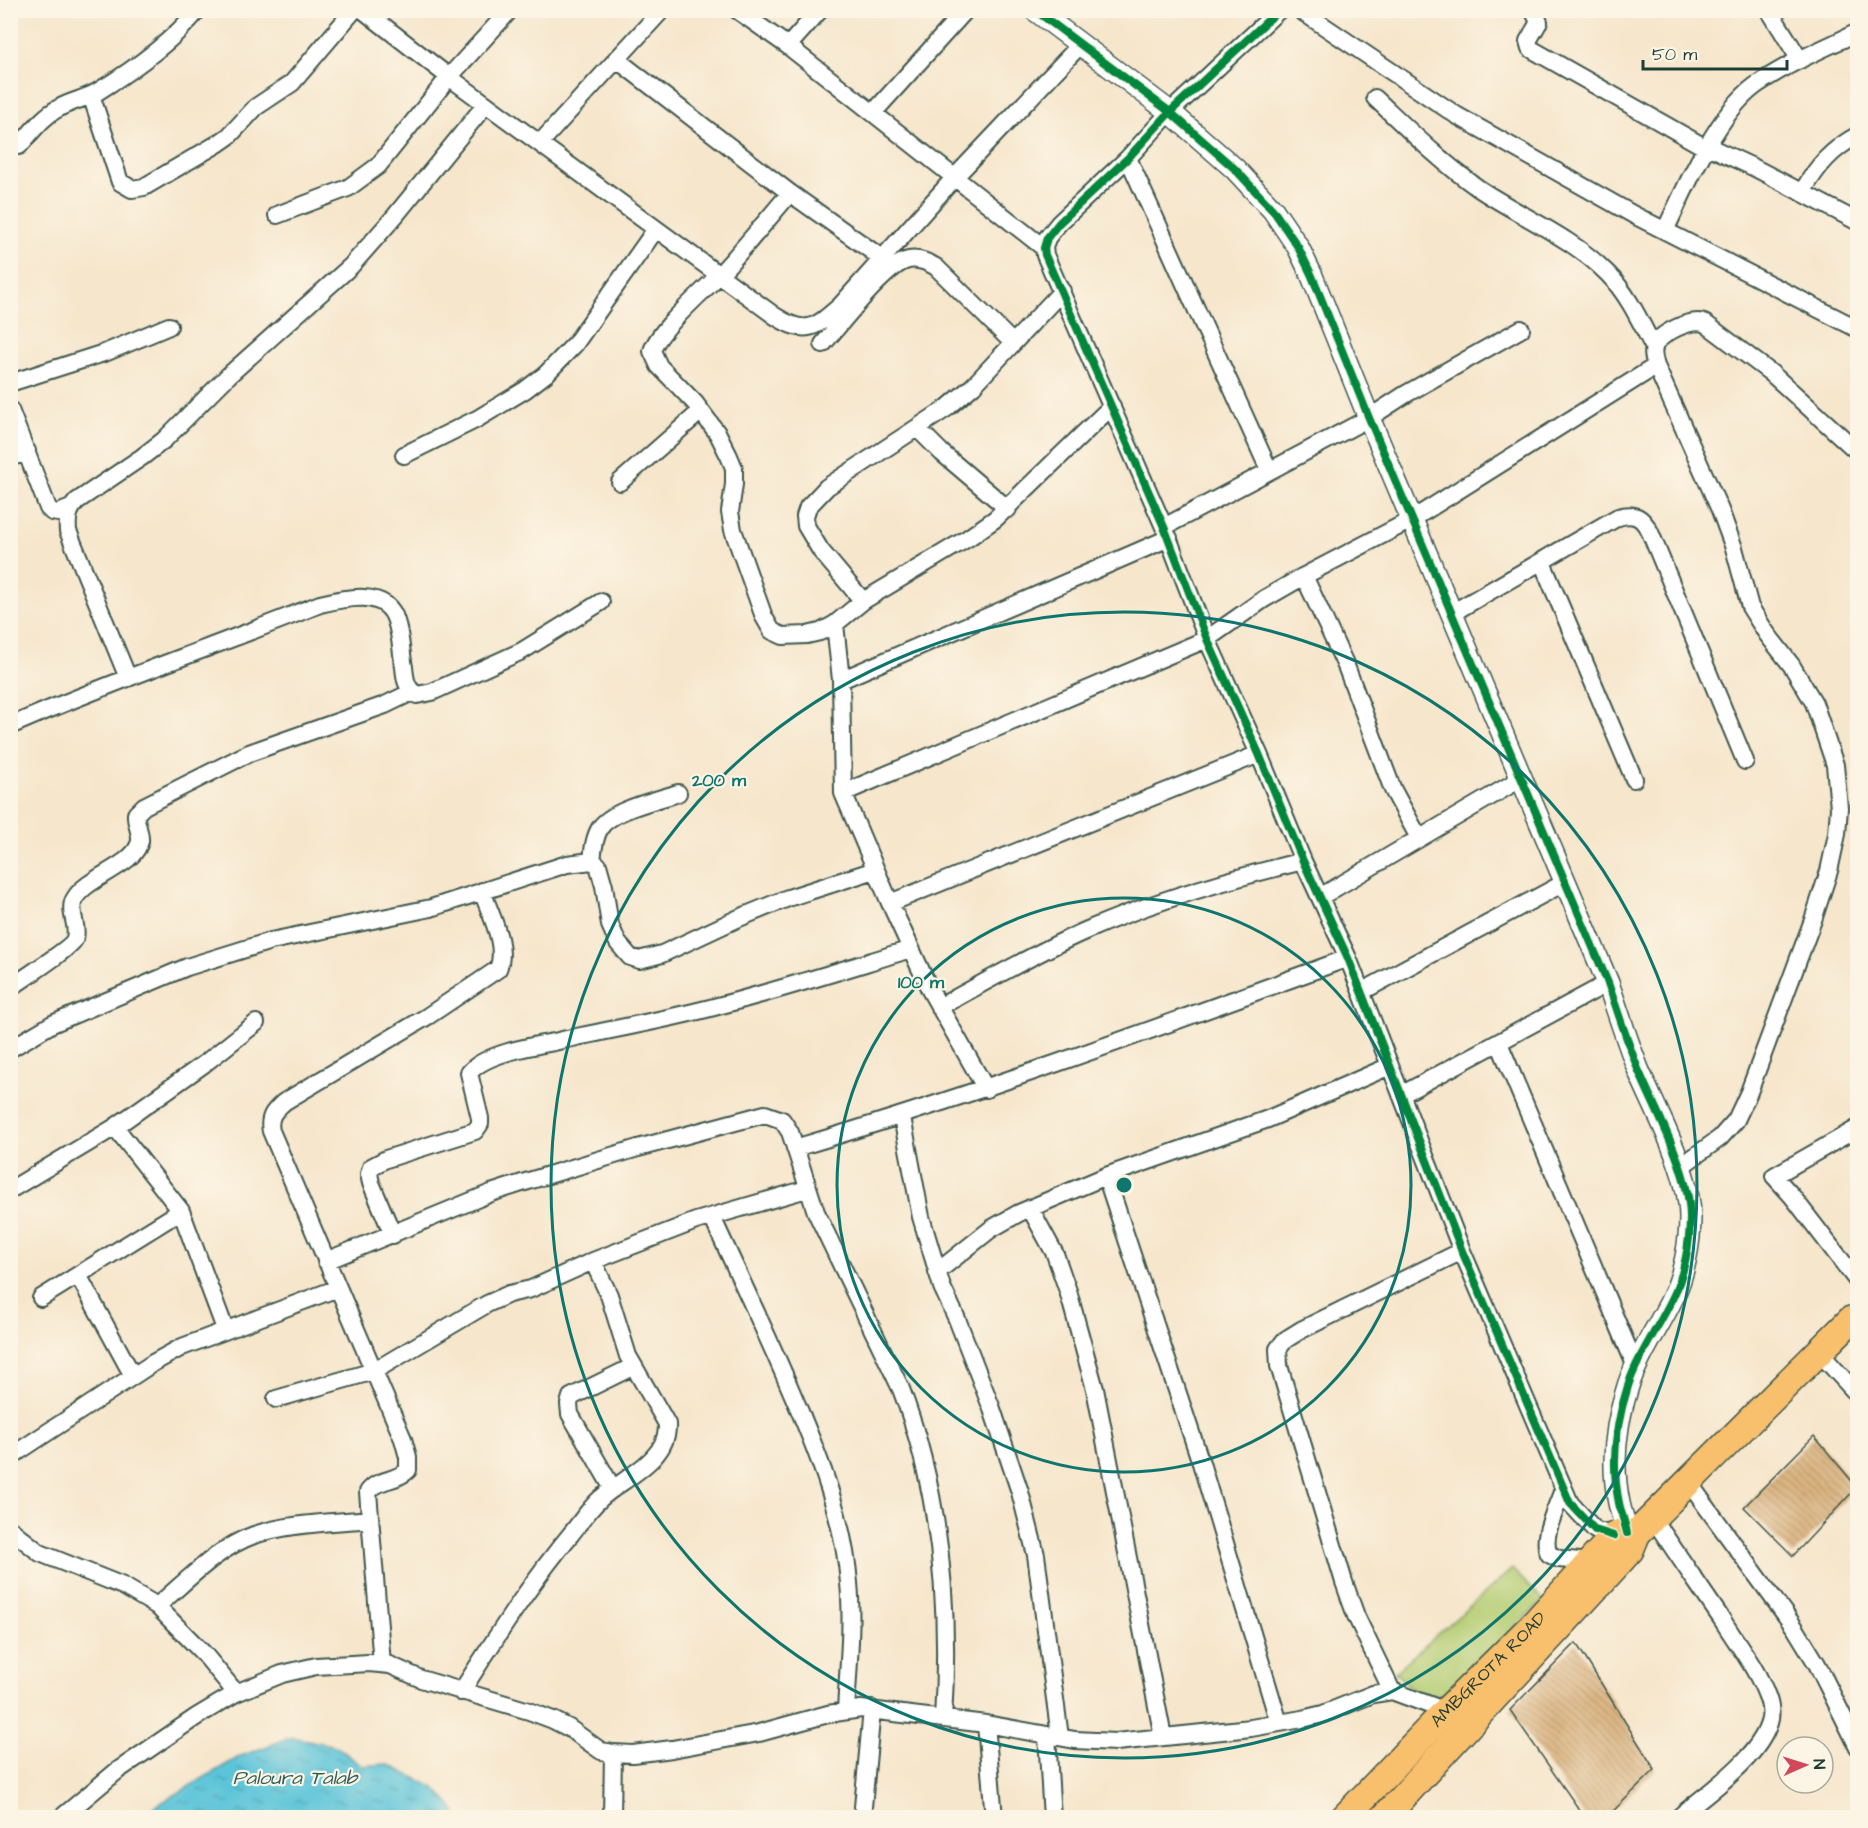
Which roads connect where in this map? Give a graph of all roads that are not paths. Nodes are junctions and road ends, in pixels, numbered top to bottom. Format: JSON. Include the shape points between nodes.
{"nodes":[{"id":1,"x":198,"y":10,"type":"edge"},
{"id":2,"x":354,"y":10,"type":"edge"},
{"id":3,"x":363,"y":10,"type":"edge"},
{"id":4,"x":510,"y":10,"type":"edge"},
{"id":5,"x":662,"y":10,"type":"edge"},
{"id":6,"x":737,"y":10,"type":"edge"},
{"id":7,"x":820,"y":10,"type":"edge"},
{"id":8,"x":966,"y":10,"type":"edge"},
{"id":9,"x":1035,"y":10,"type":"edge"},
{"id":10,"x":1279,"y":10,"type":"edge"},
{"id":11,"x":1300,"y":10,"type":"edge"},
{"id":12,"x":1533,"y":10,"type":"edge"},
{"id":13,"x":1769,"y":10,"type":"edge"},
{"id":14,"x":1857,"y":32,"type":"edge"},
{"id":15,"x":1081,"y":44,"type":"junction"},
{"id":16,"x":788,"y":46,"type":"junction"},
{"id":17,"x":616,"y":59,"type":"junction"},
{"id":18,"x":1800,"y":60,"type":"junction"},
{"id":19,"x":449,"y":77,"type":"junction"},
{"id":20,"x":91,"y":95,"type":"junction"},
{"id":21,"x":1375,"y":98,"type":"dead end"},
{"id":22,"x":486,"y":104,"type":"junction"},
{"id":23,"x":1170,"y":112,"type":"junction"},
{"id":24,"x":873,"y":113,"type":"junction"},
{"id":25,"x":1857,"y":135,"type":"edge"},
{"id":26,"x":540,"y":143,"type":"junction"},
{"id":27,"x":19,"y":146,"type":"dead end"},
{"id":28,"x":1706,"y":148,"type":"junction"},
{"id":29,"x":1128,"y":158,"type":"junction"},
{"id":30,"x":955,"y":177,"type":"junction"},
{"id":31,"x":1803,"y":191,"type":"junction"},
{"id":32,"x":790,"y":193,"type":"junction"},
{"id":33,"x":277,"y":215,"type":"dead end"},
{"id":34,"x":1857,"y":222,"type":"edge"},
{"id":35,"x":656,"y":229,"type":"junction"},
{"id":36,"x":1665,"y":231,"type":"junction"},
{"id":37,"x":1044,"y":248,"type":"junction"},
{"id":38,"x":883,"y":259,"type":"junction"},
{"id":39,"x":719,"y":275,"type":"junction"},
{"id":40,"x":1062,"y":291,"type":"junction"},
{"id":41,"x":169,"y":326,"type":"dead end"},
{"id":42,"x":1857,"y":328,"type":"edge"},
{"id":43,"x":1521,"y":329,"type":"dead end"},
{"id":44,"x":1013,"y":343,"type":"junction"},
{"id":45,"x":822,"y":344,"type":"dead end"},
{"id":46,"x":1654,"y":348,"type":"junction"},
{"id":47,"x":1656,"y":366,"type":"junction"},
{"id":48,"x":10,"y":383,"type":"edge"},
{"id":49,"x":1112,"y":406,"type":"junction"},
{"id":50,"x":10,"y":410,"type":"edge"},
{"id":51,"x":701,"y":411,"type":"junction"},
{"id":52,"x":1369,"y":418,"type":"junction"},
{"id":53,"x":917,"y":428,"type":"junction"},
{"id":54,"x":27,"y":451,"type":"junction"},
{"id":55,"x":1857,"y":452,"type":"edge"},
{"id":56,"x":404,"y":455,"type":"dead end"},
{"id":57,"x":10,"y":458,"type":"edge"},
{"id":58,"x":1269,"y":470,"type":"junction"},
{"id":59,"x":620,"y":482,"type":"dead end"},
{"id":60,"x":71,"y":508,"type":"junction"},
{"id":61,"x":1008,"y":509,"type":"junction"},
{"id":62,"x":1412,"y":520,"type":"junction"},
{"id":63,"x":1166,"y":532,"type":"junction"},
{"id":64,"x":1542,"y":562,"type":"junction"},
{"id":65,"x":1304,"y":576,"type":"junction"},
{"id":66,"x":863,"y":601,"type":"junction"},
{"id":67,"x":601,"y":602,"type":"dead end"},
{"id":68,"x":1452,"y":613,"type":"junction"},
{"id":69,"x":835,"y":624,"type":"junction"},
{"id":70,"x":1207,"y":639,"type":"junction"},
{"id":71,"x":128,"y":678,"type":"junction"},
{"id":72,"x":841,"y":680,"type":"junction"},
{"id":73,"x":411,"y":692,"type":"junction"},
{"id":74,"x":10,"y":726,"type":"edge"},
{"id":75,"x":1259,"y":754,"type":"junction"},
{"id":76,"x":1745,"y":761,"type":"dead end"},
{"id":77,"x":1522,"y":778,"type":"junction"},
{"id":78,"x":1634,"y":779,"type":"dead end"},
{"id":79,"x":678,"y":793,"type":"dead end"},
{"id":80,"x":843,"y":793,"type":"junction"},
{"id":81,"x":1419,"y":838,"type":"junction"},
{"id":82,"x":592,"y":861,"type":"junction"},
{"id":83,"x":1303,"y":861,"type":"junction"},
{"id":84,"x":876,"y":870,"type":"junction"},
{"id":85,"x":1564,"y":883,"type":"junction"},
{"id":86,"x":482,"y":891,"type":"junction"},
{"id":87,"x":1320,"y":897,"type":"junction"},
{"id":88,"x":890,"y":903,"type":"junction"},
{"id":89,"x":911,"y":949,"type":"junction"},
{"id":90,"x":1348,"y":958,"type":"junction"},
{"id":91,"x":1608,"y":983,"type":"junction"},
{"id":92,"x":10,"y":988,"type":"edge"},
{"id":93,"x":1361,"y":992,"type":"junction"},
{"id":94,"x":939,"y":1007,"type":"junction"},
{"id":95,"x":256,"y":1023,"type":"dead end"},
{"id":96,"x":1499,"y":1042,"type":"junction"},
{"id":97,"x":10,"y":1049,"type":"edge"},
{"id":98,"x":1390,"y":1066,"type":"junction"},
{"id":99,"x":986,"y":1089,"type":"junction"},
{"id":100,"x":1401,"y":1095,"type":"junction"},
{"id":101,"x":902,"y":1117,"type":"junction"},
{"id":102,"x":115,"y":1127,"type":"junction"},
{"id":103,"x":1857,"y":1128,"type":"edge"},
{"id":104,"x":795,"y":1148,"type":"junction"},
{"id":105,"x":1680,"y":1167,"type":"junction"},
{"id":106,"x":1106,"y":1176,"type":"junction"},
{"id":107,"x":807,"y":1189,"type":"junction"},
{"id":108,"x":10,"y":1190,"type":"edge"},
{"id":109,"x":1030,"y":1209,"type":"junction"},
{"id":110,"x":181,"y":1211,"type":"junction"},
{"id":111,"x":712,"y":1217,"type":"junction"},
{"id":112,"x":393,"y":1235,"type":"junction"},
{"id":113,"x":1462,"y":1251,"type":"junction"},
{"id":114,"x":327,"y":1261,"type":"junction"},
{"id":115,"x":593,"y":1261,"type":"junction"},
{"id":116,"x":937,"y":1272,"type":"junction"},
{"id":117,"x":78,"y":1275,"type":"junction"},
{"id":118,"x":1857,"y":1282,"type":"edge"},
{"id":119,"x":338,"y":1288,"type":"junction"},
{"id":120,"x":41,"y":1298,"type":"dead end"},
{"id":121,"x":1855,"y":1314,"type":"edge"},
{"id":122,"x":225,"y":1329,"type":"junction"},
{"id":123,"x":1818,"y":1351,"type":"junction"},
{"id":124,"x":634,"y":1366,"type":"junction"},
{"id":125,"x":1636,"y":1367,"type":"junction"},
{"id":126,"x":374,"y":1371,"type":"junction"},
{"id":127,"x":133,"y":1376,"type":"junction"},
{"id":128,"x":1857,"y":1395,"type":"edge"},
{"id":129,"x":276,"y":1398,"type":"dead end"},
{"id":130,"x":10,"y":1457,"type":"edge"},
{"id":131,"x":1689,"y":1483,"type":"junction"},
{"id":132,"x":613,"y":1489,"type":"junction"},
{"id":133,"x":1563,"y":1489,"type":"junction"},
{"id":134,"x":369,"y":1520,"type":"junction"},
{"id":135,"x":10,"y":1529,"type":"edge"},
{"id":136,"x":1633,"y":1530,"type":"junction"},
{"id":137,"x":1590,"y":1562,"type":"junction"},
{"id":138,"x":157,"y":1606,"type":"junction"},
{"id":139,"x":382,"y":1664,"type":"junction"},
{"id":140,"x":1392,"y":1691,"type":"junction"},
{"id":141,"x":461,"y":1692,"type":"junction"},
{"id":142,"x":236,"y":1693,"type":"junction"},
{"id":143,"x":872,"y":1709,"type":"junction"},
{"id":144,"x":846,"y":1711,"type":"junction"},
{"id":145,"x":1446,"y":1711,"type":"junction"},
{"id":146,"x":943,"y":1719,"type":"junction"},
{"id":147,"x":1279,"y":1723,"type":"junction"},
{"id":148,"x":987,"y":1725,"type":"junction"},
{"id":149,"x":1053,"y":1736,"type":"junction"},
{"id":150,"x":1163,"y":1737,"type":"junction"},
{"id":151,"x":1857,"y":1747,"type":"edge"},
{"id":152,"x":614,"y":1753,"type":"junction"},
{"id":153,"x":61,"y":1818,"type":"edge"},
{"id":154,"x":612,"y":1818,"type":"edge"},
{"id":155,"x":862,"y":1818,"type":"edge"},
{"id":156,"x":994,"y":1818,"type":"edge"},
{"id":157,"x":1052,"y":1818,"type":"edge"},
{"id":158,"x":1344,"y":1818,"type":"edge"},
{"id":159,"x":1384,"y":1818,"type":"edge"},
{"id":160,"x":1678,"y":1818,"type":"edge"}],
"edges":[{"from":1,"to":20,"type":"street","via":[[166,43]]},
{"from":2,"to":20,"type":"street","via":[[292,83],[256,107],[229,136],[139,189],[120,182]]},
{"from":3,"to":19,"type":"street"},
{"from":4,"to":19,"type":"street"},
{"from":5,"to":17,"type":"street"},
{"from":6,"to":16,"type":"street"},
{"from":7,"to":16,"type":"street"},
{"from":8,"to":24,"type":"street"},
{"from":9,"to":15,"type":"street"},
{"from":10,"to":23,"type":"street"},
{"from":11,"to":36,"type":"street","via":[[1456,115]]},
{"from":12,"to":28,"type":"street","via":[[1539,22],[1529,37],[1530,48]]},
{"from":13,"to":18,"type":"street"},
{"from":14,"to":18,"type":"street"},
{"from":15,"to":23,"type":"street"},
{"from":15,"to":30,"type":"street"},
{"from":16,"to":24,"type":"street"},
{"from":17,"to":26,"type":"street"},
{"from":17,"to":32,"type":"street"},
{"from":18,"to":28,"type":"street","via":[[1744,96]]},
{"from":19,"to":22,"type":"street"},
{"from":19,"to":33,"type":"street","via":[[364,178]]},
{"from":20,"to":27,"type":"street","via":[[48,114]]},
{"from":21,"to":46,"type":"street","via":[[1463,177],[1564,240],[1608,273]]},
{"from":22,"to":26,"type":"street"},
{"from":22,"to":60,"type":"street","via":[[351,266],[164,440]]},
{"from":23,"to":29,"type":"street"},
{"from":23,"to":52,"type":"street","via":[[1235,169],[1273,210],[1298,247]]},
{"from":24,"to":30,"type":"street"},
{"from":25,"to":31,"type":"street","via":[[1829,154]]},
{"from":26,"to":35,"type":"street"},
{"from":28,"to":31,"type":"street"},
{"from":28,"to":36,"type":"street"},
{"from":29,"to":37,"type":"street","via":[[1050,232]]},
{"from":29,"to":58,"type":"street"},
{"from":30,"to":37,"type":"street"},
{"from":30,"to":38,"type":"street"},
{"from":31,"to":34,"type":"street"},
{"from":32,"to":38,"type":"street"},
{"from":32,"to":39,"type":"street"},
{"from":35,"to":39,"type":"street"},
{"from":35,"to":56,"type":"street","via":[[575,344],[546,374],[477,419]]},
{"from":36,"to":42,"type":"street"},
{"from":37,"to":40,"type":"street"},
{"from":38,"to":39,"type":"street","via":[[820,323],[805,328],[781,320]]},
{"from":39,"to":51,"type":"street","via":[[674,321],[652,351],[659,366]]},
{"from":40,"to":44,"type":"street"},
{"from":40,"to":49,"type":"street"},
{"from":41,"to":48,"type":"street","via":[[107,352]]},
{"from":43,"to":52,"type":"street"},
{"from":44,"to":45,"type":"street","via":[[936,267],[918,259],[897,265],[881,278]]},
{"from":44,"to":53,"type":"street","via":[[973,386]]},
{"from":46,"to":47,"type":"street"},
{"from":46,"to":55,"type":"street","via":[[1666,334],[1700,321],[1771,373]]},
{"from":47,"to":62,"type":"street"},
{"from":47,"to":105,"type":"street","via":[[1720,510],[1750,607],[1814,703],[1835,765],[1839,808],[1829,871],[1749,1092],[1736,1120],[1720,1138]]},
{"from":49,"to":61,"type":"street"},
{"from":49,"to":63,"type":"street"},
{"from":50,"to":54,"type":"street"},
{"from":51,"to":59,"type":"street"},
{"from":51,"to":69,"type":"street","via":[[718,434],[734,468],[730,512],[733,530],[772,631],[783,636],[807,635]]},
{"from":52,"to":58,"type":"street"},
{"from":52,"to":62,"type":"street"},
{"from":53,"to":61,"type":"street"},
{"from":53,"to":66,"type":"street","via":[[827,487],[808,507],[805,516],[806,526],[821,551]]},
{"from":54,"to":57,"type":"street"},
{"from":54,"to":60,"type":"street","via":[[48,508],[58,513]]},
{"from":58,"to":63,"type":"street"},
{"from":60,"to":71,"type":"street","via":[[68,531]]},
{"from":61,"to":66,"type":"street","via":[[968,538]]},
{"from":62,"to":65,"type":"street"},
{"from":62,"to":68,"type":"street"},
{"from":63,"to":70,"type":"street"},
{"from":63,"to":72,"type":"street"},
{"from":64,"to":68,"type":"street"},
{"from":64,"to":76,"type":"street","via":[[1618,517],[1636,515],[1644,522]]},
{"from":64,"to":78,"type":"street"},
{"from":65,"to":70,"type":"street"},
{"from":65,"to":81,"type":"street","via":[[1346,666],[1394,790]]},
{"from":66,"to":69,"type":"street"},
{"from":67,"to":73,"type":"street","via":[[513,655],[432,692]]},
{"from":68,"to":77,"type":"street"},
{"from":69,"to":72,"type":"street"},
{"from":70,"to":75,"type":"street"},
{"from":70,"to":80,"type":"street"},
{"from":71,"to":73,"type":"street","via":[[320,604],[362,597],[390,607]]},
{"from":71,"to":74,"type":"street"},
{"from":72,"to":80,"type":"street"},
{"from":73,"to":92,"type":"street","via":[[249,753],[153,799],[136,814],[140,838],[136,851],[75,898],[73,943]]},
{"from":75,"to":83,"type":"street"},
{"from":75,"to":88,"type":"street"},
{"from":77,"to":81,"type":"street"},
{"from":77,"to":85,"type":"street"},
{"from":79,"to":82,"type":"street","via":[[609,818],[600,827]]},
{"from":80,"to":84,"type":"street"},
{"from":81,"to":87,"type":"street"},
{"from":82,"to":84,"type":"street","via":[[601,870],[610,925],[618,943],[630,957],[639,960],[662,954],[788,898]]},
{"from":82,"to":86,"type":"street","via":[[567,864]]},
{"from":83,"to":87,"type":"street"},
{"from":83,"to":94,"type":"street","via":[[1212,884],[1087,930]]},
{"from":84,"to":88,"type":"street"},
{"from":85,"to":91,"type":"street"},
{"from":85,"to":93,"type":"street"},
{"from":86,"to":97,"type":"street","via":[[431,908],[271,941],[187,967],[52,1024]]},
{"from":86,"to":114,"type":"street","via":[[498,938],[498,969],[284,1102],[271,1117],[271,1131]]},
{"from":87,"to":90,"type":"street"},
{"from":88,"to":89,"type":"street"},
{"from":89,"to":94,"type":"street"},
{"from":89,"to":112,"type":"street","via":[[745,999],[531,1046],[477,1066],[469,1073],[480,1119],[475,1131],[371,1167],[371,1183]]},
{"from":90,"to":93,"type":"street"},
{"from":90,"to":99,"type":"street"},
{"from":91,"to":96,"type":"street"},
{"from":91,"to":105,"type":"street","via":[[1637,1066]]},
{"from":93,"to":98,"type":"street"},
{"from":94,"to":99,"type":"street"},
{"from":95,"to":102,"type":"street"},
{"from":96,"to":100,"type":"street"},
{"from":96,"to":125,"type":"street"},
{"from":98,"to":100,"type":"street"},
{"from":98,"to":106,"type":"street","via":[[1268,1119]]},
{"from":99,"to":101,"type":"street"},
{"from":100,"to":113,"type":"street"},
{"from":101,"to":104,"type":"street"},
{"from":101,"to":116,"type":"street","via":[[921,1217]]},
{"from":102,"to":108,"type":"street"},
{"from":102,"to":110,"type":"street"},
{"from":103,"to":118,"type":"street","via":[[1774,1176]]},
{"from":104,"to":107,"type":"street"},
{"from":104,"to":112,"type":"street","via":[[782,1120],[765,1114],[491,1193]]},
{"from":105,"to":125,"type":"street","via":[[1690,1218],[1682,1270],[1674,1295]]},
{"from":106,"to":109,"type":"street"},
{"from":106,"to":147,"type":"street","via":[[1201,1463]]},
{"from":107,"to":111,"type":"street"},
{"from":107,"to":146,"type":"street","via":[[901,1389],[914,1429],[942,1568],[946,1667]]},
{"from":109,"to":116,"type":"street","via":[[991,1229]]},
{"from":109,"to":150,"type":"street","via":[[1055,1254],[1092,1378]]},
{"from":110,"to":117,"type":"street"},
{"from":110,"to":122,"type":"street"},
{"from":111,"to":115,"type":"street"},
{"from":111,"to":144,"type":"street","via":[[816,1448],[834,1507],[849,1583]]},
{"from":112,"to":114,"type":"street"},
{"from":113,"to":133,"type":"street"},
{"from":113,"to":140,"type":"street","via":[[1301,1330],[1278,1349],[1279,1366],[1344,1582]]},
{"from":114,"to":119,"type":"street"},
{"from":115,"to":124,"type":"street"},
{"from":115,"to":126,"type":"street","via":[[542,1285],[487,1304]]},
{"from":116,"to":149,"type":"street","via":[[992,1409],[1020,1492],[1035,1555]]},
{"from":117,"to":120,"type":"street"},
{"from":117,"to":127,"type":"street"},
{"from":119,"to":122,"type":"street"},
{"from":119,"to":126,"type":"street"},
{"from":121,"to":123,"type":"main road"},
{"from":122,"to":127,"type":"street","via":[[182,1347]]},
{"from":123,"to":128,"type":"street"},
{"from":123,"to":131,"type":"main road"},
{"from":124,"to":132,"type":"street","via":[[667,1424],[668,1434],[653,1458]]},
{"from":124,"to":132,"type":"street","via":[[571,1397],[569,1404],[570,1414]]},
{"from":125,"to":136,"type":"street","via":[[1620,1418],[1616,1456],[1618,1502]]},
{"from":126,"to":129,"type":"street"},
{"from":126,"to":134,"type":"street","via":[[403,1439],[408,1470],[373,1485],[368,1492]]},
{"from":127,"to":130,"type":"street"},
{"from":131,"to":136,"type":"main road"},
{"from":131,"to":151,"type":"street","via":[[1795,1628]]},
{"from":132,"to":141,"type":"street","via":[[598,1500],[528,1589]]},
{"from":133,"to":136,"type":"street","via":[[1570,1503],[1595,1530]]},
{"from":133,"to":137,"type":"street","via":[[1546,1549],[1559,1559]]},
{"from":134,"to":138,"type":"street","via":[[252,1536],[221,1552]]},
{"from":134,"to":139,"type":"street"},
{"from":135,"to":138,"type":"street","via":[[40,1553],[123,1586]]},
{"from":136,"to":137,"type":"main road","name":"AMBGROTA ROAD"},
{"from":136,"to":159,"type":"main road","via":[[1630,1550]]},
{"from":136,"to":160,"type":"street","via":[[1743,1652],[1770,1707],[1769,1725],[1755,1748]]},
{"from":137,"to":145,"type":"main road","name":"AMBGROTA ROAD"},
{"from":138,"to":142,"type":"street"},
{"from":139,"to":141,"type":"street"},
{"from":139,"to":142,"type":"street","via":[[316,1665]]},
{"from":140,"to":145,"type":"street"},
{"from":140,"to":147,"type":"street","via":[[1373,1694],[1323,1714]]},
{"from":141,"to":152,"type":"street","via":[[553,1720],[601,1751]]},
{"from":142,"to":153,"type":"street","via":[[117,1771]]},
{"from":143,"to":144,"type":"street"},
{"from":143,"to":146,"type":"street"},
{"from":143,"to":155,"type":"street"},
{"from":144,"to":152,"type":"street","via":[[759,1733],[652,1752]]},
{"from":145,"to":158,"type":"main road","name":"AMBGROTA ROAD"},
{"from":146,"to":148,"type":"street"},
{"from":147,"to":150,"type":"street"},
{"from":148,"to":149,"type":"street"},
{"from":148,"to":156,"type":"street"},
{"from":149,"to":150,"type":"street","via":[[1094,1743]]},
{"from":149,"to":157,"type":"street"},
{"from":152,"to":154,"type":"street"}]}
